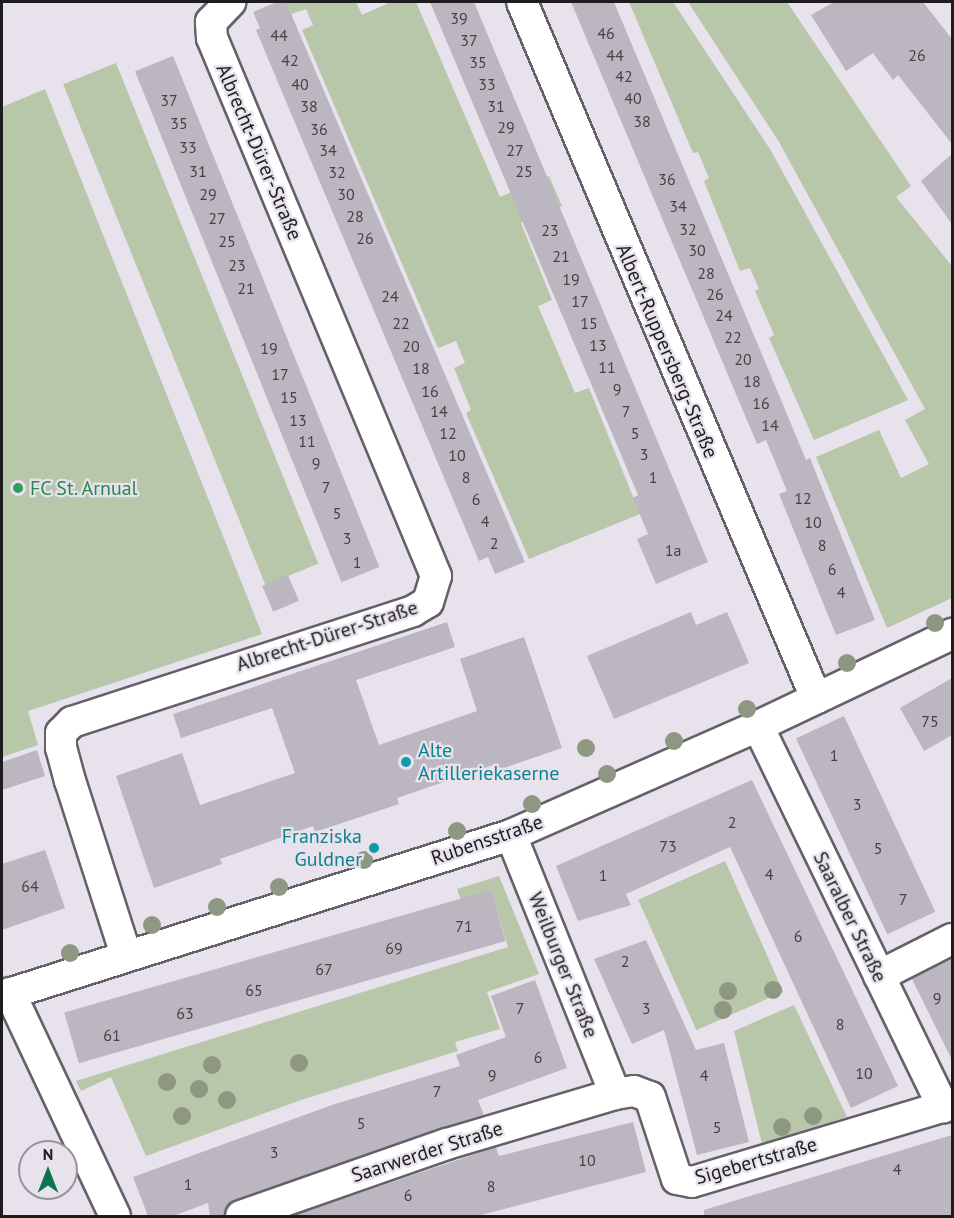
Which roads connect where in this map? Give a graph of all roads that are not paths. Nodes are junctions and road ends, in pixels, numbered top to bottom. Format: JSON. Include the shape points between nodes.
{"nodes":[{"id":1,"x":522,"y":2,"type":"edge"},
{"id":2,"x":220,"y":12,"type":"edge"},
{"id":3,"x":952,"y":634,"type":"edge"},
{"id":4,"x":816,"y":698,"type":"junction"},
{"id":5,"x":758,"y":726,"type":"junction"},
{"id":6,"x":511,"y":836,"type":"junction"},
{"id":7,"x":952,"y":939,"type":"edge"},
{"id":8,"x":126,"y":955,"type":"junction"},
{"id":9,"x":879,"y":976,"type":"junction"},
{"id":10,"x":6,"y":994,"type":"edge"},
{"id":11,"x":615,"y":1094,"type":"junction"},
{"id":12,"x":948,"y":1105,"type":"edge"},
{"id":13,"x":113,"y":1215,"type":"edge"},
{"id":14,"x":242,"y":1216,"type":"edge"}],
"edges":[{"from":1,"to":4,"type":"street","name":"Albert-Ruppersberg-Straße"},
{"from":2,"to":8,"type":"street","name":"Albrecht-Dürer-Straße","via":[[217,49],[436,576],[428,602],[413,611],[72,722],[62,733],[67,770]]},
{"from":3,"to":4,"type":"street","name":"Rubensstraße"},
{"from":4,"to":5,"type":"street","name":"Rubensstraße"},
{"from":5,"to":6,"type":"street","name":"Rubensstraße"},
{"from":5,"to":9,"type":"street","name":"Saaralber Straße"},
{"from":6,"to":8,"type":"street","name":"Rubensstraße"},
{"from":6,"to":11,"type":"street","name":"Weilburger Straße"},
{"from":7,"to":9,"type":"street"},
{"from":8,"to":10,"type":"street","name":"Rubensstraße"},
{"from":9,"to":12,"type":"street","name":"Saaralber Straße"},
{"from":10,"to":13,"type":"street"},
{"from":11,"to":12,"type":"street","name":"Sigebertstraße","via":[[634,1091],[650,1097],[676,1179],[692,1182]]},
{"from":11,"to":14,"type":"street","name":"Saarwerder Straße","via":[[447,1144]]}]}
